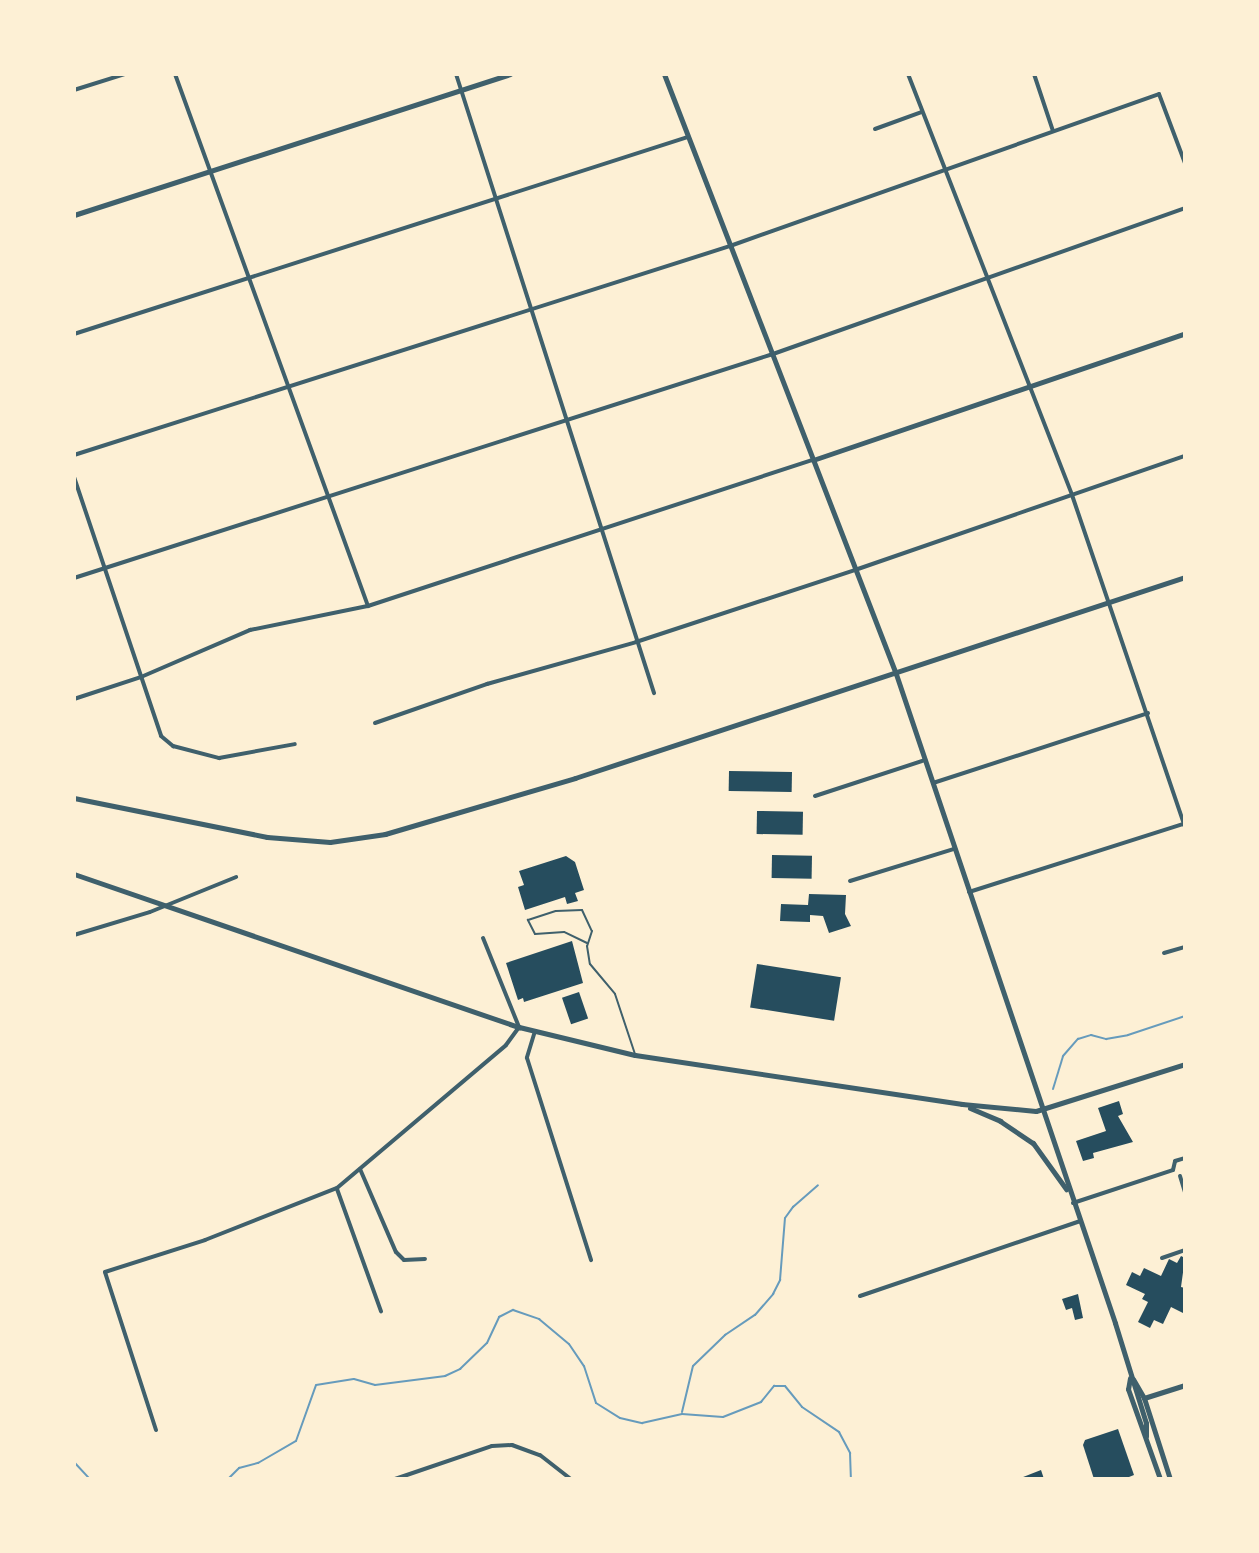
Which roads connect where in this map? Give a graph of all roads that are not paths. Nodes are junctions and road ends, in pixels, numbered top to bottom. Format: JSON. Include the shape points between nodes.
{"nodes":[{"id":1,"x":125,"y":74,"type":"edge"},
{"id":2,"x":175,"y":74,"type":"edge"},
{"id":3,"x":456,"y":74,"type":"edge"},
{"id":4,"x":510,"y":74,"type":"edge"},
{"id":5,"x":664,"y":74,"type":"edge"},
{"id":6,"x":908,"y":74,"type":"edge"},
{"id":7,"x":1034,"y":74,"type":"edge"},
{"id":8,"x":74,"y":90,"type":"edge"},
{"id":9,"x":461,"y":90,"type":"junction"},
{"id":10,"x":922,"y":112,"type":"junction"},
{"id":11,"x":875,"y":129,"type":"dead end"},
{"id":12,"x":1053,"y":131,"type":"junction"},
{"id":13,"x":688,"y":137,"type":"junction"},
{"id":14,"x":1185,"y":163,"type":"edge"},
{"id":15,"x":944,"y":169,"type":"junction"},
{"id":16,"x":211,"y":171,"type":"junction"},
{"id":17,"x":496,"y":198,"type":"junction"},
{"id":18,"x":1185,"y":208,"type":"edge"},
{"id":19,"x":74,"y":215,"type":"edge"},
{"id":20,"x":730,"y":246,"type":"junction"},
{"id":21,"x":250,"y":278,"type":"junction"},
{"id":22,"x":986,"y":278,"type":"junction"},
{"id":23,"x":532,"y":311,"type":"junction"},
{"id":24,"x":1185,"y":333,"type":"edge"},
{"id":25,"x":74,"y":334,"type":"edge"},
{"id":26,"x":773,"y":354,"type":"junction"},
{"id":27,"x":289,"y":386,"type":"junction"},
{"id":28,"x":1027,"y":386,"type":"junction"},
{"id":29,"x":567,"y":421,"type":"junction"},
{"id":30,"x":74,"y":455,"type":"edge"},
{"id":31,"x":1185,"y":456,"type":"edge"},
{"id":32,"x":813,"y":460,"type":"junction"},
{"id":33,"x":74,"y":477,"type":"edge"},
{"id":34,"x":1072,"y":495,"type":"junction"},
{"id":35,"x":331,"y":497,"type":"junction"},
{"id":36,"x":601,"y":531,"type":"junction"},
{"id":37,"x":104,"y":568,"type":"junction"},
{"id":38,"x":855,"y":570,"type":"junction"},
{"id":39,"x":1185,"y":577,"type":"edge"},
{"id":40,"x":74,"y":578,"type":"edge"},
{"id":41,"x":1111,"y":602,"type":"junction"},
{"id":42,"x":368,"y":606,"type":"junction"},
{"id":43,"x":636,"y":642,"type":"junction"},
{"id":44,"x":896,"y":674,"type":"junction"},
{"id":45,"x":141,"y":677,"type":"junction"},
{"id":46,"x":654,"y":693,"type":"dead end"},
{"id":47,"x":74,"y":699,"type":"edge"},
{"id":48,"x":1148,"y":713,"type":"junction"},
{"id":49,"x":375,"y":723,"type":"dead end"},
{"id":50,"x":295,"y":744,"type":"dead end"},
{"id":51,"x":925,"y":760,"type":"junction"},
{"id":52,"x":932,"y":783,"type":"junction"},
{"id":53,"x":815,"y":796,"type":"dead end"},
{"id":54,"x":74,"y":798,"type":"edge"},
{"id":55,"x":1185,"y":825,"type":"edge"},
{"id":56,"x":954,"y":849,"type":"junction"},
{"id":57,"x":74,"y":874,"type":"edge"},
{"id":58,"x":236,"y":877,"type":"dead end"},
{"id":59,"x":850,"y":881,"type":"dead end"},
{"id":60,"x":968,"y":893,"type":"junction"},
{"id":61,"x":164,"y":906,"type":"junction"},
{"id":62,"x":74,"y":935,"type":"edge"},
{"id":63,"x":483,"y":938,"type":"dead end"},
{"id":64,"x":587,"y":943,"type":"junction"},
{"id":65,"x":1185,"y":947,"type":"edge"},
{"id":66,"x":1164,"y":953,"type":"dead end"},
{"id":67,"x":519,"y":1027,"type":"junction"},
{"id":68,"x":535,"y":1031,"type":"junction"},
{"id":69,"x":635,"y":1055,"type":"junction"},
{"id":70,"x":1185,"y":1064,"type":"edge"},
{"id":71,"x":962,"y":1104,"type":"junction"},
{"id":72,"x":1042,"y":1111,"type":"junction"},
{"id":73,"x":1185,"y":1158,"type":"edge"},
{"id":74,"x":360,"y":1169,"type":"junction"},
{"id":75,"x":1173,"y":1170,"type":"junction"},
{"id":76,"x":1182,"y":1175,"type":"edge"},
{"id":77,"x":337,"y":1188,"type":"junction"},
{"id":78,"x":1185,"y":1192,"type":"edge"},
{"id":79,"x":1072,"y":1201,"type":"junction"},
{"id":80,"x":1080,"y":1221,"type":"junction"},
{"id":81,"x":1185,"y":1250,"type":"edge"},
{"id":82,"x":1162,"y":1258,"type":"dead end"},
{"id":83,"x":425,"y":1259,"type":"dead end"},
{"id":84,"x":591,"y":1260,"type":"dead end"},
{"id":85,"x":860,"y":1296,"type":"dead end"},
{"id":86,"x":381,"y":1311,"type":"dead end"},
{"id":87,"x":1130,"y":1374,"type":"junction"},
{"id":88,"x":1185,"y":1385,"type":"edge"},
{"id":89,"x":1141,"y":1399,"type":"junction"},
{"id":90,"x":156,"y":1430,"type":"dead end"},
{"id":91,"x":1146,"y":1436,"type":"junction"},
{"id":92,"x":395,"y":1479,"type":"edge"},
{"id":93,"x":571,"y":1479,"type":"edge"},
{"id":94,"x":1160,"y":1479,"type":"edge"},
{"id":95,"x":1170,"y":1479,"type":"edge"}],
"edges":[{"from":1,"to":8,"type":"street"},
{"from":2,"to":16,"type":"street"},
{"from":3,"to":9,"type":"street"},
{"from":4,"to":9,"type":"street"},
{"from":5,"to":13,"type":"street"},
{"from":6,"to":10,"type":"street"},
{"from":7,"to":12,"type":"street"},
{"from":9,"to":16,"type":"street"},
{"from":9,"to":17,"type":"street"},
{"from":10,"to":11,"type":"street"},
{"from":10,"to":15,"type":"street"},
{"from":12,"to":14,"type":"street","via":[[1159,94]]},
{"from":12,"to":15,"type":"street"},
{"from":13,"to":17,"type":"street"},
{"from":13,"to":20,"type":"street"},
{"from":15,"to":20,"type":"street"},
{"from":15,"to":22,"type":"street"},
{"from":16,"to":19,"type":"street"},
{"from":16,"to":21,"type":"street"},
{"from":17,"to":21,"type":"street"},
{"from":17,"to":23,"type":"street"},
{"from":18,"to":22,"type":"street"},
{"from":20,"to":23,"type":"street"},
{"from":20,"to":26,"type":"street"},
{"from":21,"to":25,"type":"street"},
{"from":21,"to":27,"type":"street"},
{"from":22,"to":26,"type":"street"},
{"from":22,"to":28,"type":"street"},
{"from":23,"to":27,"type":"street"},
{"from":23,"to":29,"type":"street"},
{"from":24,"to":28,"type":"street"},
{"from":26,"to":29,"type":"street"},
{"from":26,"to":32,"type":"street"},
{"from":27,"to":30,"type":"street"},
{"from":27,"to":35,"type":"street"},
{"from":28,"to":32,"type":"street"},
{"from":28,"to":34,"type":"street"},
{"from":29,"to":35,"type":"street"},
{"from":29,"to":36,"type":"street"},
{"from":31,"to":34,"type":"street"},
{"from":32,"to":36,"type":"street"},
{"from":32,"to":38,"type":"street"},
{"from":33,"to":37,"type":"street"},
{"from":34,"to":38,"type":"street"},
{"from":34,"to":41,"type":"street"},
{"from":35,"to":37,"type":"street"},
{"from":35,"to":42,"type":"street"},
{"from":36,"to":42,"type":"street"},
{"from":36,"to":43,"type":"street"},
{"from":37,"to":40,"type":"street"},
{"from":37,"to":45,"type":"street"},
{"from":38,"to":43,"type":"street"},
{"from":38,"to":44,"type":"street"},
{"from":39,"to":41,"type":"street"},
{"from":41,"to":44,"type":"street"},
{"from":41,"to":48,"type":"street"},
{"from":42,"to":45,"type":"street","via":[[250,630]]},
{"from":43,"to":46,"type":"street"},
{"from":43,"to":49,"type":"street","via":[[487,684]]},
{"from":44,"to":51,"type":"street"},
{"from":44,"to":54,"type":"street","via":[[428,824],[354,840],[311,841],[212,828]]},
{"from":45,"to":47,"type":"street"},
{"from":45,"to":50,"type":"street","via":[[166,742],[230,758]]},
{"from":48,"to":52,"type":"street"},
{"from":48,"to":55,"type":"street"},
{"from":51,"to":52,"type":"street"},
{"from":51,"to":53,"type":"street"},
{"from":52,"to":56,"type":"street"},
{"from":55,"to":60,"type":"street"},
{"from":56,"to":59,"type":"street"},
{"from":56,"to":60,"type":"street"},
{"from":57,"to":61,"type":"street"},
{"from":58,"to":61,"type":"street"},
{"from":60,"to":72,"type":"street"},
{"from":61,"to":62,"type":"street"},
{"from":61,"to":67,"type":"street"},
{"from":63,"to":67,"type":"street"},
{"from":64,"to":64,"type":"lane","via":[[592,931],[582,910],[528,920],[535,934],[576,934]]},
{"from":64,"to":69,"type":"lane","via":[[590,964],[615,994]]},
{"from":65,"to":66,"type":"street"},
{"from":67,"to":68,"type":"street"},
{"from":67,"to":74,"type":"street","via":[[506,1045]]},
{"from":68,"to":69,"type":"street"},
{"from":68,"to":84,"type":"street","via":[[527,1058]]},
{"from":69,"to":71,"type":"street"},
{"from":70,"to":72,"type":"street"},
{"from":71,"to":72,"type":"street"},
{"from":71,"to":79,"type":"street","via":[[1033,1143]]},
{"from":72,"to":79,"type":"street"},
{"from":73,"to":75,"type":"street","via":[[1175,1161]]},
{"from":74,"to":77,"type":"street"},
{"from":74,"to":83,"type":"street","via":[[396,1252],[404,1260]]},
{"from":75,"to":76,"type":"street"},
{"from":75,"to":79,"type":"street"},
{"from":76,"to":78,"type":"street"},
{"from":77,"to":86,"type":"street"},
{"from":77,"to":90,"type":"street","via":[[105,1272]]},
{"from":79,"to":80,"type":"street"},
{"from":80,"to":85,"type":"street"},
{"from":80,"to":87,"type":"street"},
{"from":81,"to":82,"type":"street"},
{"from":87,"to":89,"type":"street"},
{"from":87,"to":91,"type":"street","via":[[1128,1389]]},
{"from":88,"to":89,"type":"street"},
{"from":89,"to":91,"type":"street"},
{"from":89,"to":95,"type":"street"},
{"from":91,"to":94,"type":"street"},
{"from":92,"to":93,"type":"street","via":[[492,1446],[512,1445],[540,1455]]}]}
